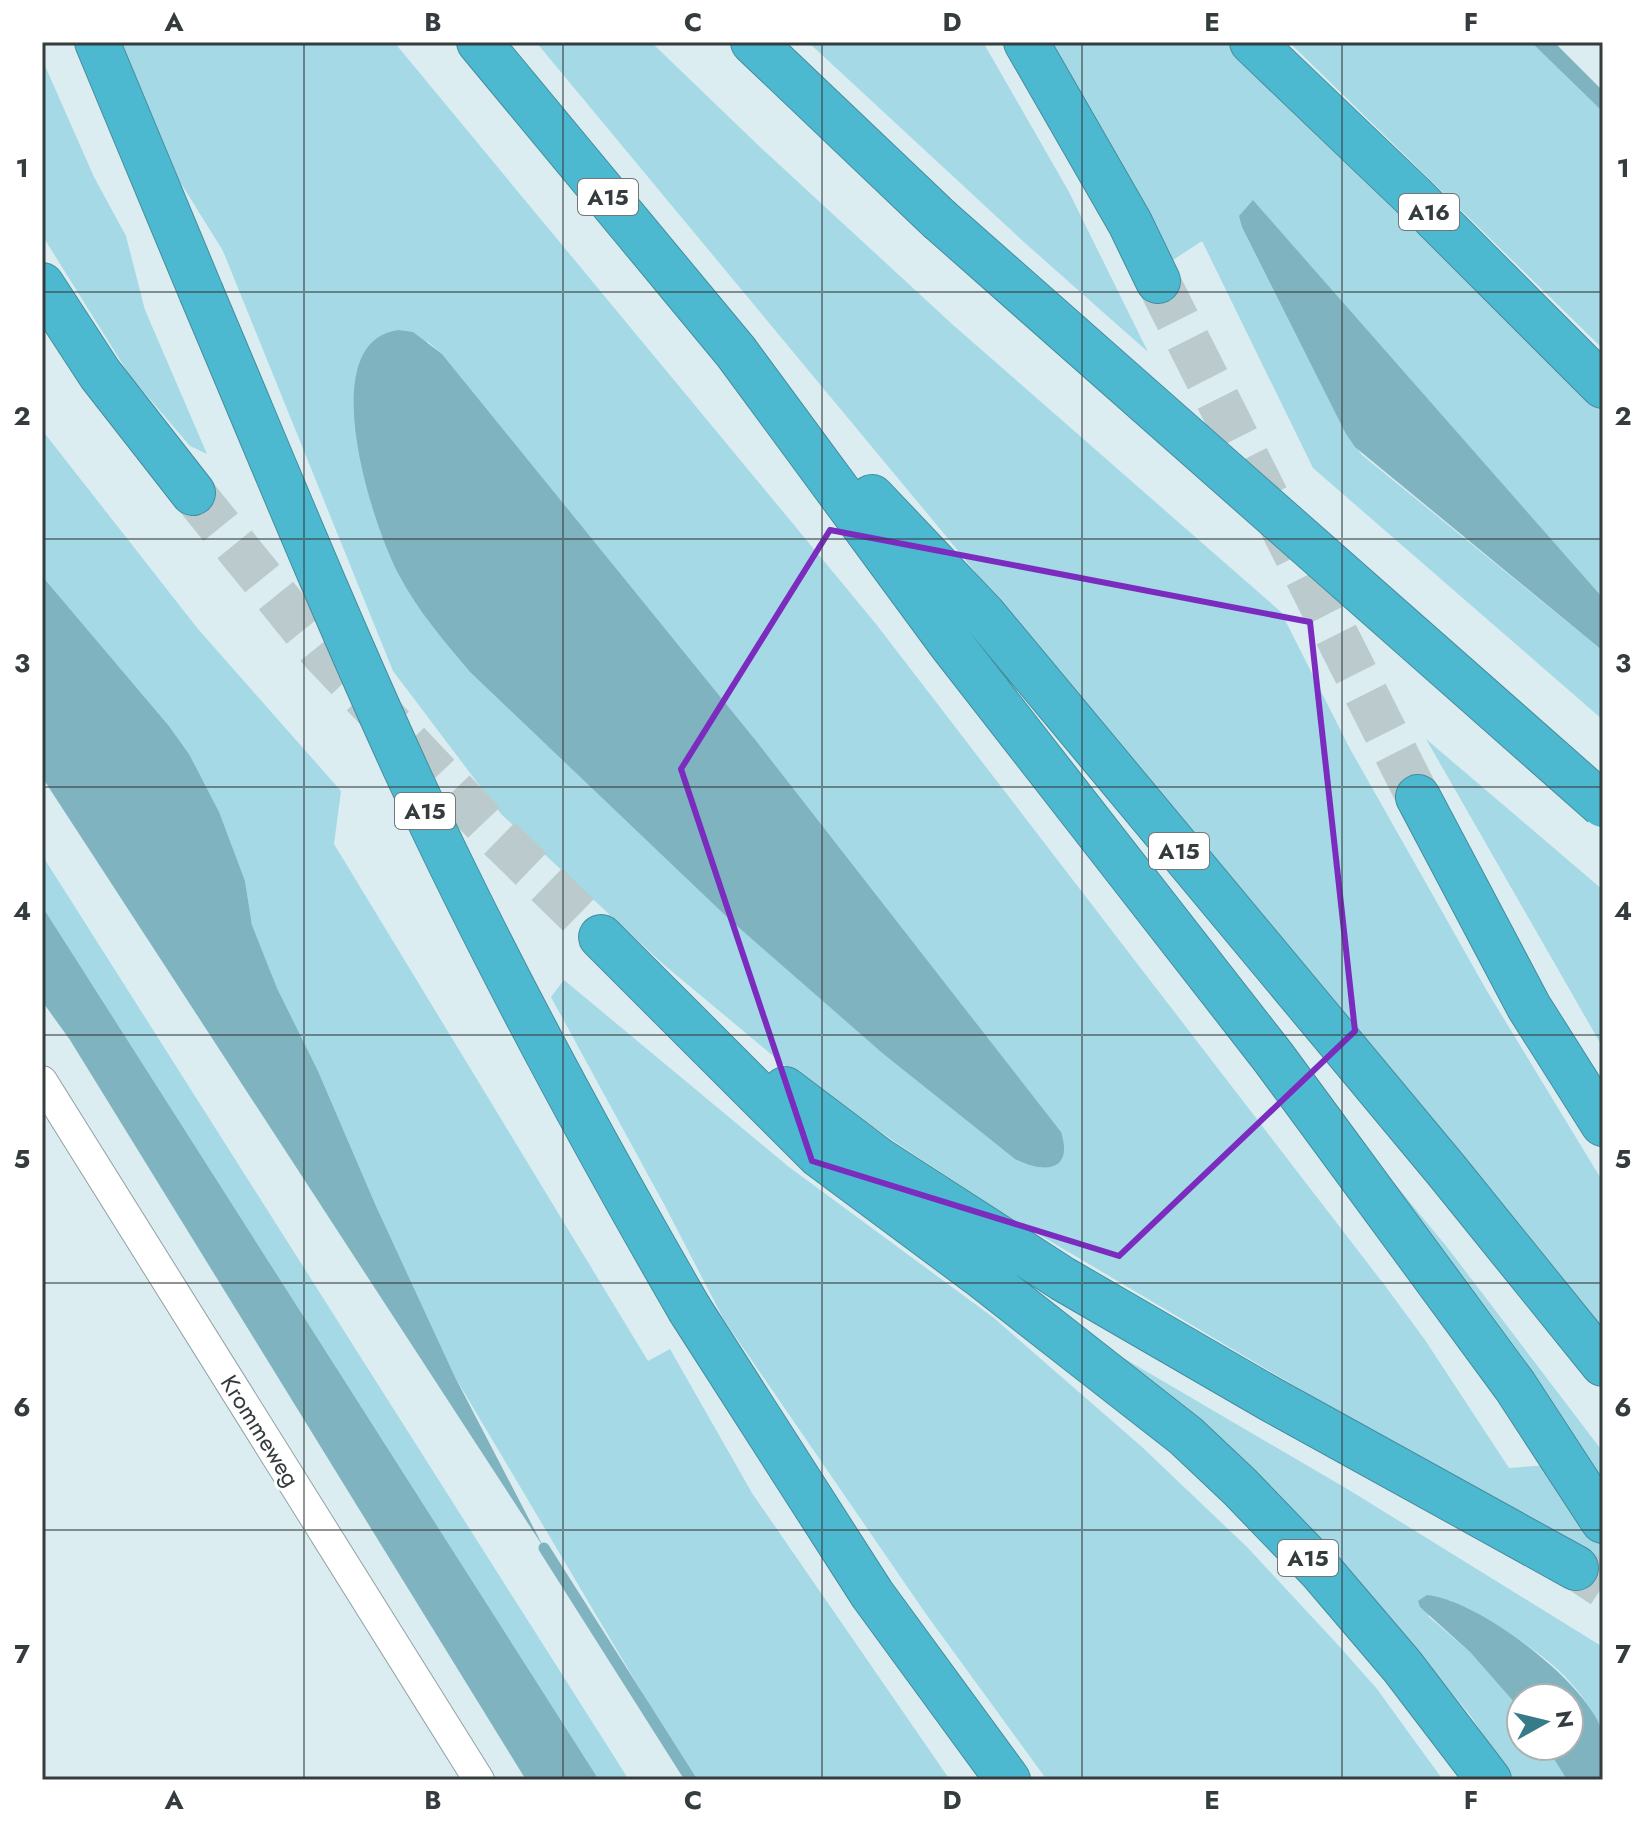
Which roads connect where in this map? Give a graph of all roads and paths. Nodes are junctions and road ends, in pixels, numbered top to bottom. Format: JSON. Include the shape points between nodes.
{"nodes":[{"id":1,"x":97,"y":42,"type":"edge"},
{"id":2,"x":479,"y":42,"type":"edge"},
{"id":3,"x":753,"y":42,"type":"edge"},
{"id":4,"x":1026,"y":42,"type":"edge"},
{"id":5,"x":1252,"y":42,"type":"edge"},
{"id":6,"x":1158,"y":281,"type":"tunnel mouth"},
{"id":7,"x":42,"y":285,"type":"edge"},
{"id":8,"x":736,"y":352,"type":"junction"},
{"id":9,"x":1603,"y":386,"type":"edge"},
{"id":10,"x":193,"y":493,"type":"tunnel mouth"},
{"id":11,"x":1418,"y":797,"type":"tunnel mouth"},
{"id":12,"x":1603,"y":805,"type":"edge"},
{"id":13,"x":42,"y":1081,"type":"edge"},
{"id":14,"x":1603,"y":1124,"type":"edge"},
{"id":15,"x":1603,"y":1364,"type":"edge"},
{"id":16,"x":1603,"y":1521,"type":"edge"},
{"id":17,"x":1576,"y":1568,"type":"tunnel mouth"},
{"id":18,"x":479,"y":1780,"type":"edge"},
{"id":19,"x":1008,"y":1780,"type":"edge"},
{"id":20,"x":1489,"y":1780,"type":"edge"}],
"edges":[{"from":1,"to":19,"type":"highway","number":"A15","bridge":true,"via":[[352,647],[519,1004],[690,1310],[872,1594]]},
{"from":2,"to":8,"type":"highway","number":"A15"},
{"from":3,"to":12,"type":"highway","bridge":true,"via":[[939,219]]},
{"from":4,"to":6,"type":"highway"},
{"from":5,"to":9,"type":"highway","number":"A16"},
{"from":7,"to":10,"type":"highway","via":[[100,374]]},
{"from":8,"to":15,"type":"highway","number":"A15","via":[[984,615]]},
{"from":8,"to":16,"type":"highway","number":"A15","via":[[951,644],[1273,1057],[1515,1386]]},
{"from":11,"to":14,"type":"highway","via":[[1529,1007]]},
{"from":13,"to":18,"type":"street","name":"Krommeweg"},
{"from":17,"to":20,"type":"highway","number":"A15","via":[[1063,1279],[867,1151],[606,941],[819,1155],[1186,1436],[1240,1487],[1392,1654]]}]}
